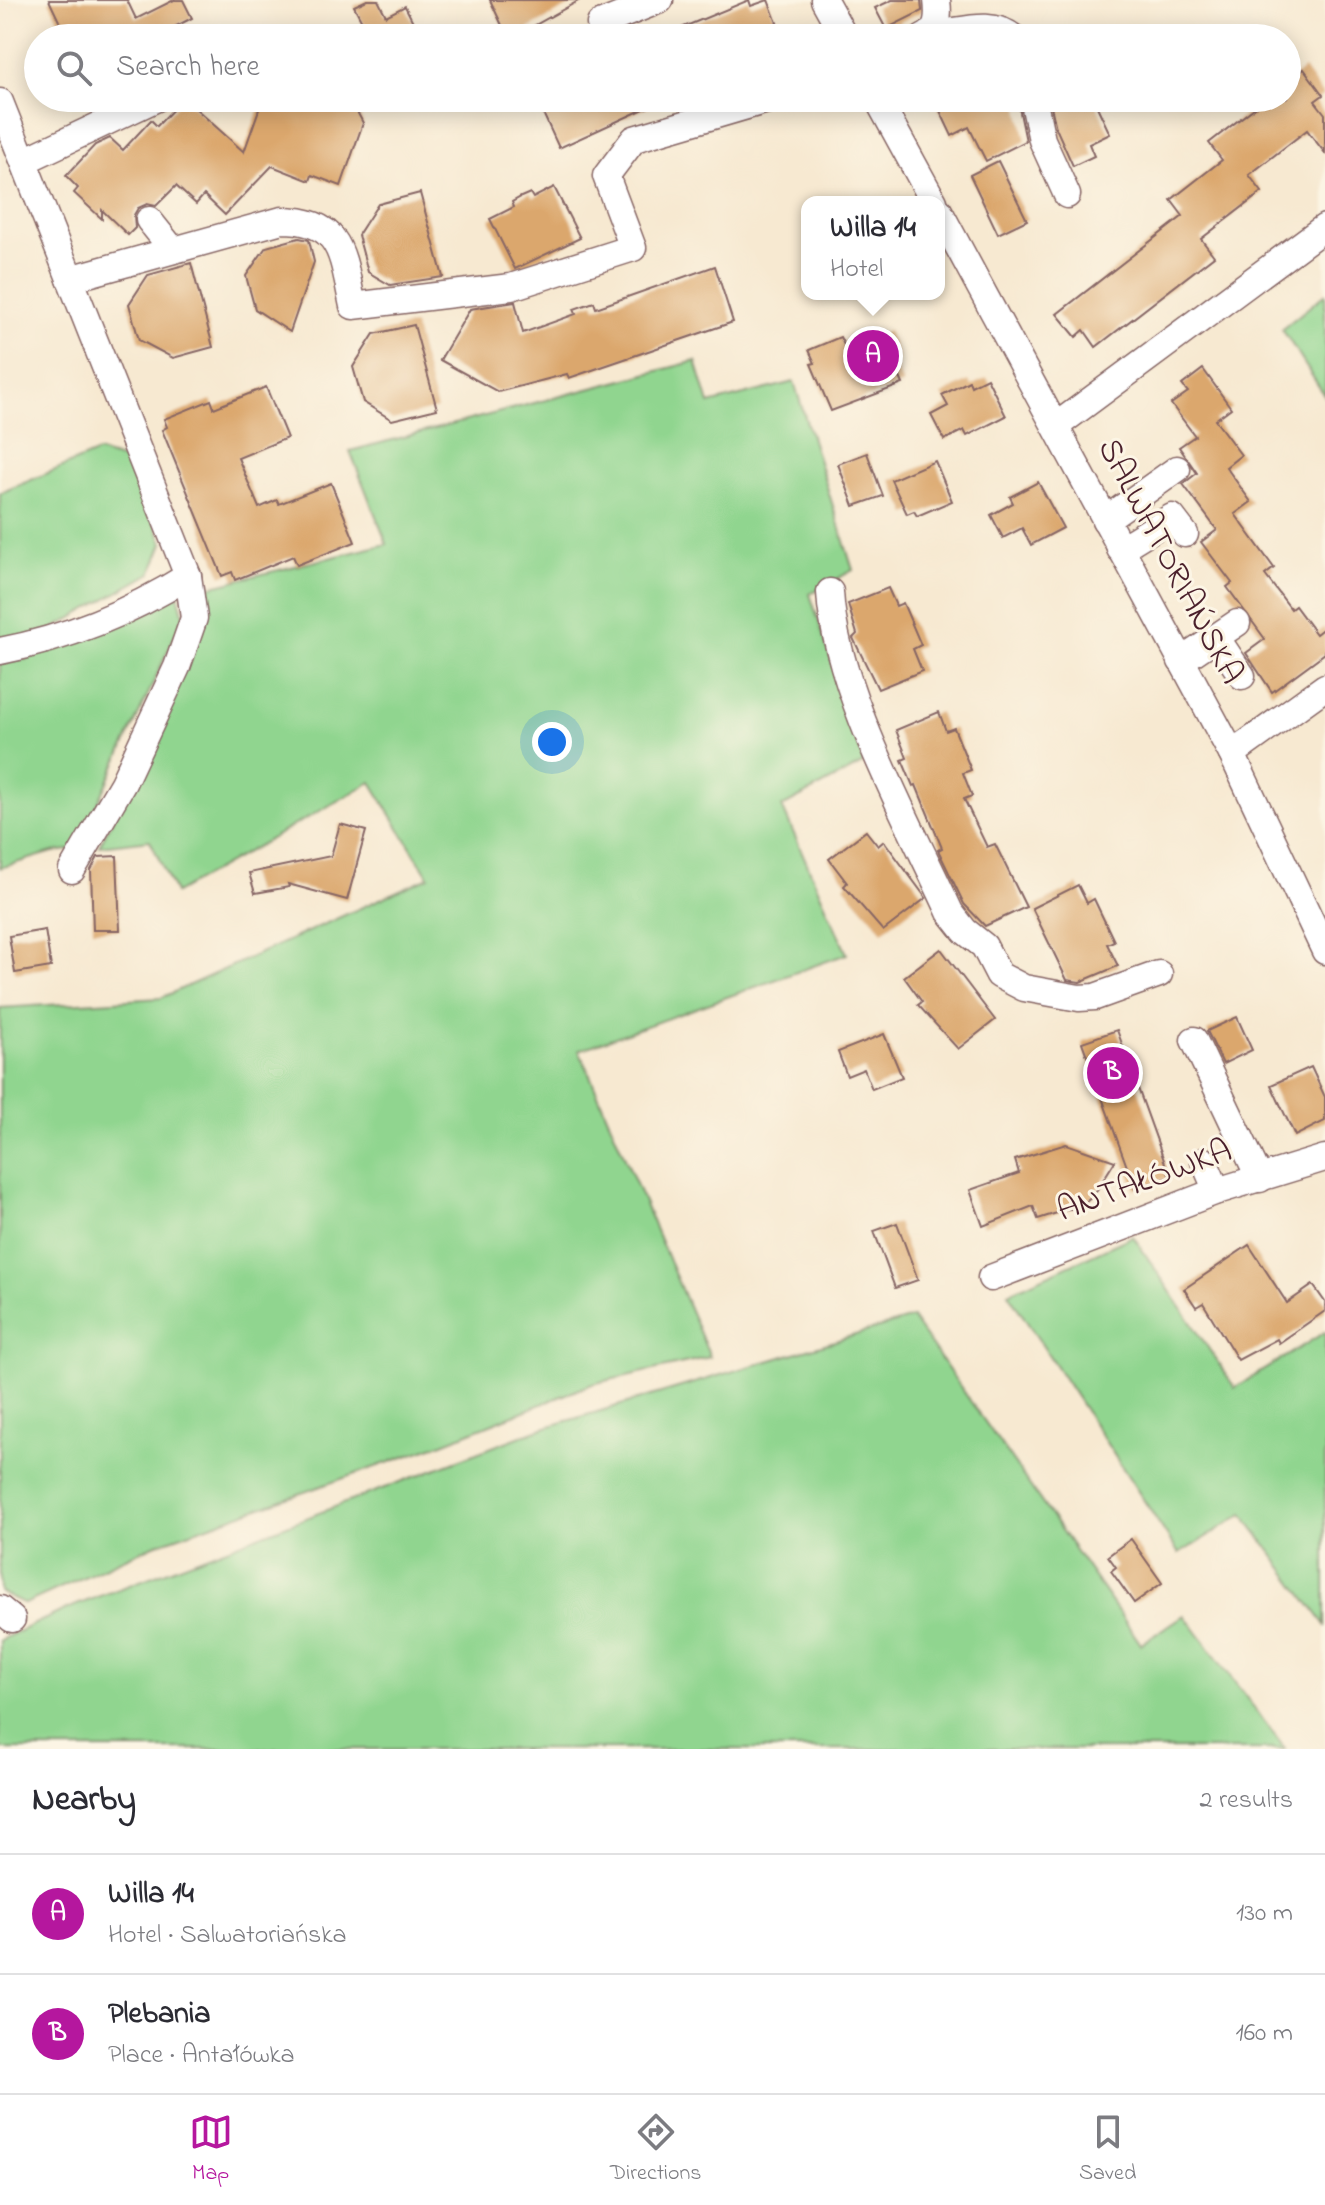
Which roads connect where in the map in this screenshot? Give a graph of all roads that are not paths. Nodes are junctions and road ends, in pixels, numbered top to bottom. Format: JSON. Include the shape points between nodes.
{"nodes":[{"id":1,"x":660,"y":0,"type":"edge"},
{"id":2,"x":824,"y":0,"type":"edge"},
{"id":3,"x":937,"y":0,"type":"edge"},
{"id":4,"x":600,"y":24,"type":"dead end"},
{"id":5,"x":837,"y":24,"type":"edge"},
{"id":6,"x":937,"y":24,"type":"edge"},
{"id":7,"x":0,"y":102,"type":"edge"},
{"id":8,"x":127,"y":112,"type":"edge"},
{"id":9,"x":726,"y":112,"type":"edge"},
{"id":10,"x":885,"y":112,"type":"edge"},
{"id":11,"x":1036,"y":112,"type":"edge"},
{"id":12,"x":24,"y":161,"type":"junction"},
{"id":13,"x":1067,"y":195,"type":"dead end"},
{"id":14,"x":931,"y":196,"type":"edge"},
{"id":15,"x":149,"y":220,"type":"dead end"},
{"id":16,"x":945,"y":222,"type":"edge"},
{"id":17,"x":1325,"y":227,"type":"edge"},
{"id":18,"x":173,"y":250,"type":"junction"},
{"id":19,"x":70,"y":279,"type":"junction"},
{"id":20,"x":1056,"y":426,"type":"junction"},
{"id":21,"x":1177,"y":469,"type":"dead end"},
{"id":22,"x":1105,"y":520,"type":"junction"},
{"id":23,"x":1185,"y":534,"type":"dead end"},
{"id":24,"x":1120,"y":549,"type":"junction"},
{"id":25,"x":188,"y":576,"type":"junction"},
{"id":26,"x":830,"y":592,"type":"dead end"},
{"id":27,"x":0,"y":651,"type":"edge"},
{"id":28,"x":1181,"y":661,"type":"junction"},
{"id":29,"x":1242,"y":676,"type":"dead end"},
{"id":30,"x":1325,"y":687,"type":"edge"},
{"id":31,"x":1232,"y":754,"type":"junction"},
{"id":32,"x":72,"y":870,"type":"dead end"},
{"id":33,"x":1324,"y":948,"type":"edge"},
{"id":34,"x":1159,"y":974,"type":"dead end"},
{"id":35,"x":1194,"y":1040,"type":"dead end"},
{"id":36,"x":1325,"y":1158,"type":"edge"},
{"id":37,"x":1204,"y":1161,"type":"dead end"},
{"id":38,"x":1260,"y":1179,"type":"junction"},
{"id":39,"x":1217,"y":1191,"type":"junction"},
{"id":40,"x":991,"y":1278,"type":"dead end"}],
"edges":[{"from":1,"to":4,"type":"street"},
{"from":2,"to":5,"type":"street"},
{"from":3,"to":6,"type":"street"},
{"from":7,"to":12,"type":"street"},
{"from":8,"to":12,"type":"street"},
{"from":9,"to":18,"type":"street","via":[[634,139],[606,176],[633,248],[542,279],[474,293],[353,306],[338,250],[316,222],[282,220]]},
{"from":10,"to":14,"type":"street"},
{"from":11,"to":13,"type":"street","via":[[1042,140]]},
{"from":12,"to":19,"type":"street"},
{"from":15,"to":18,"type":"street"},
{"from":16,"to":20,"type":"street","name":"SALWATORIAŃSKA"},
{"from":17,"to":20,"type":"street"},
{"from":18,"to":19,"type":"street"},
{"from":19,"to":25,"type":"street"},
{"from":20,"to":22,"type":"street","name":"SALWATORIAŃSKA"},
{"from":21,"to":22,"type":"street"},
{"from":22,"to":24,"type":"street","name":"SALWATORIAŃSKA"},
{"from":23,"to":24,"type":"street","via":[[1172,517]]},
{"from":24,"to":28,"type":"street","name":"SALWATORIAŃSKA"},
{"from":25,"to":27,"type":"street","via":[[115,618]]},
{"from":25,"to":32,"type":"street","via":[[194,618],[177,667],[123,783]]},
{"from":26,"to":34,"type":"street","via":[[832,625],[882,763],[950,912],[984,946],[999,975],[1024,988],[1079,998]]},
{"from":28,"to":29,"type":"street","via":[[1226,630]]},
{"from":28,"to":31,"type":"street","name":"SALWATORIAŃSKA"},
{"from":30,"to":31,"type":"street"},
{"from":31,"to":33,"type":"street","name":"SALWATORIAŃSKA"},
{"from":35,"to":38,"type":"street"},
{"from":36,"to":38,"type":"street","name":"ANTAŁÓWKA"},
{"from":37,"to":39,"type":"street"},
{"from":38,"to":39,"type":"street","name":"ANTAŁÓWKA"},
{"from":39,"to":40,"type":"street","name":"ANTAŁÓWKA"}]}
